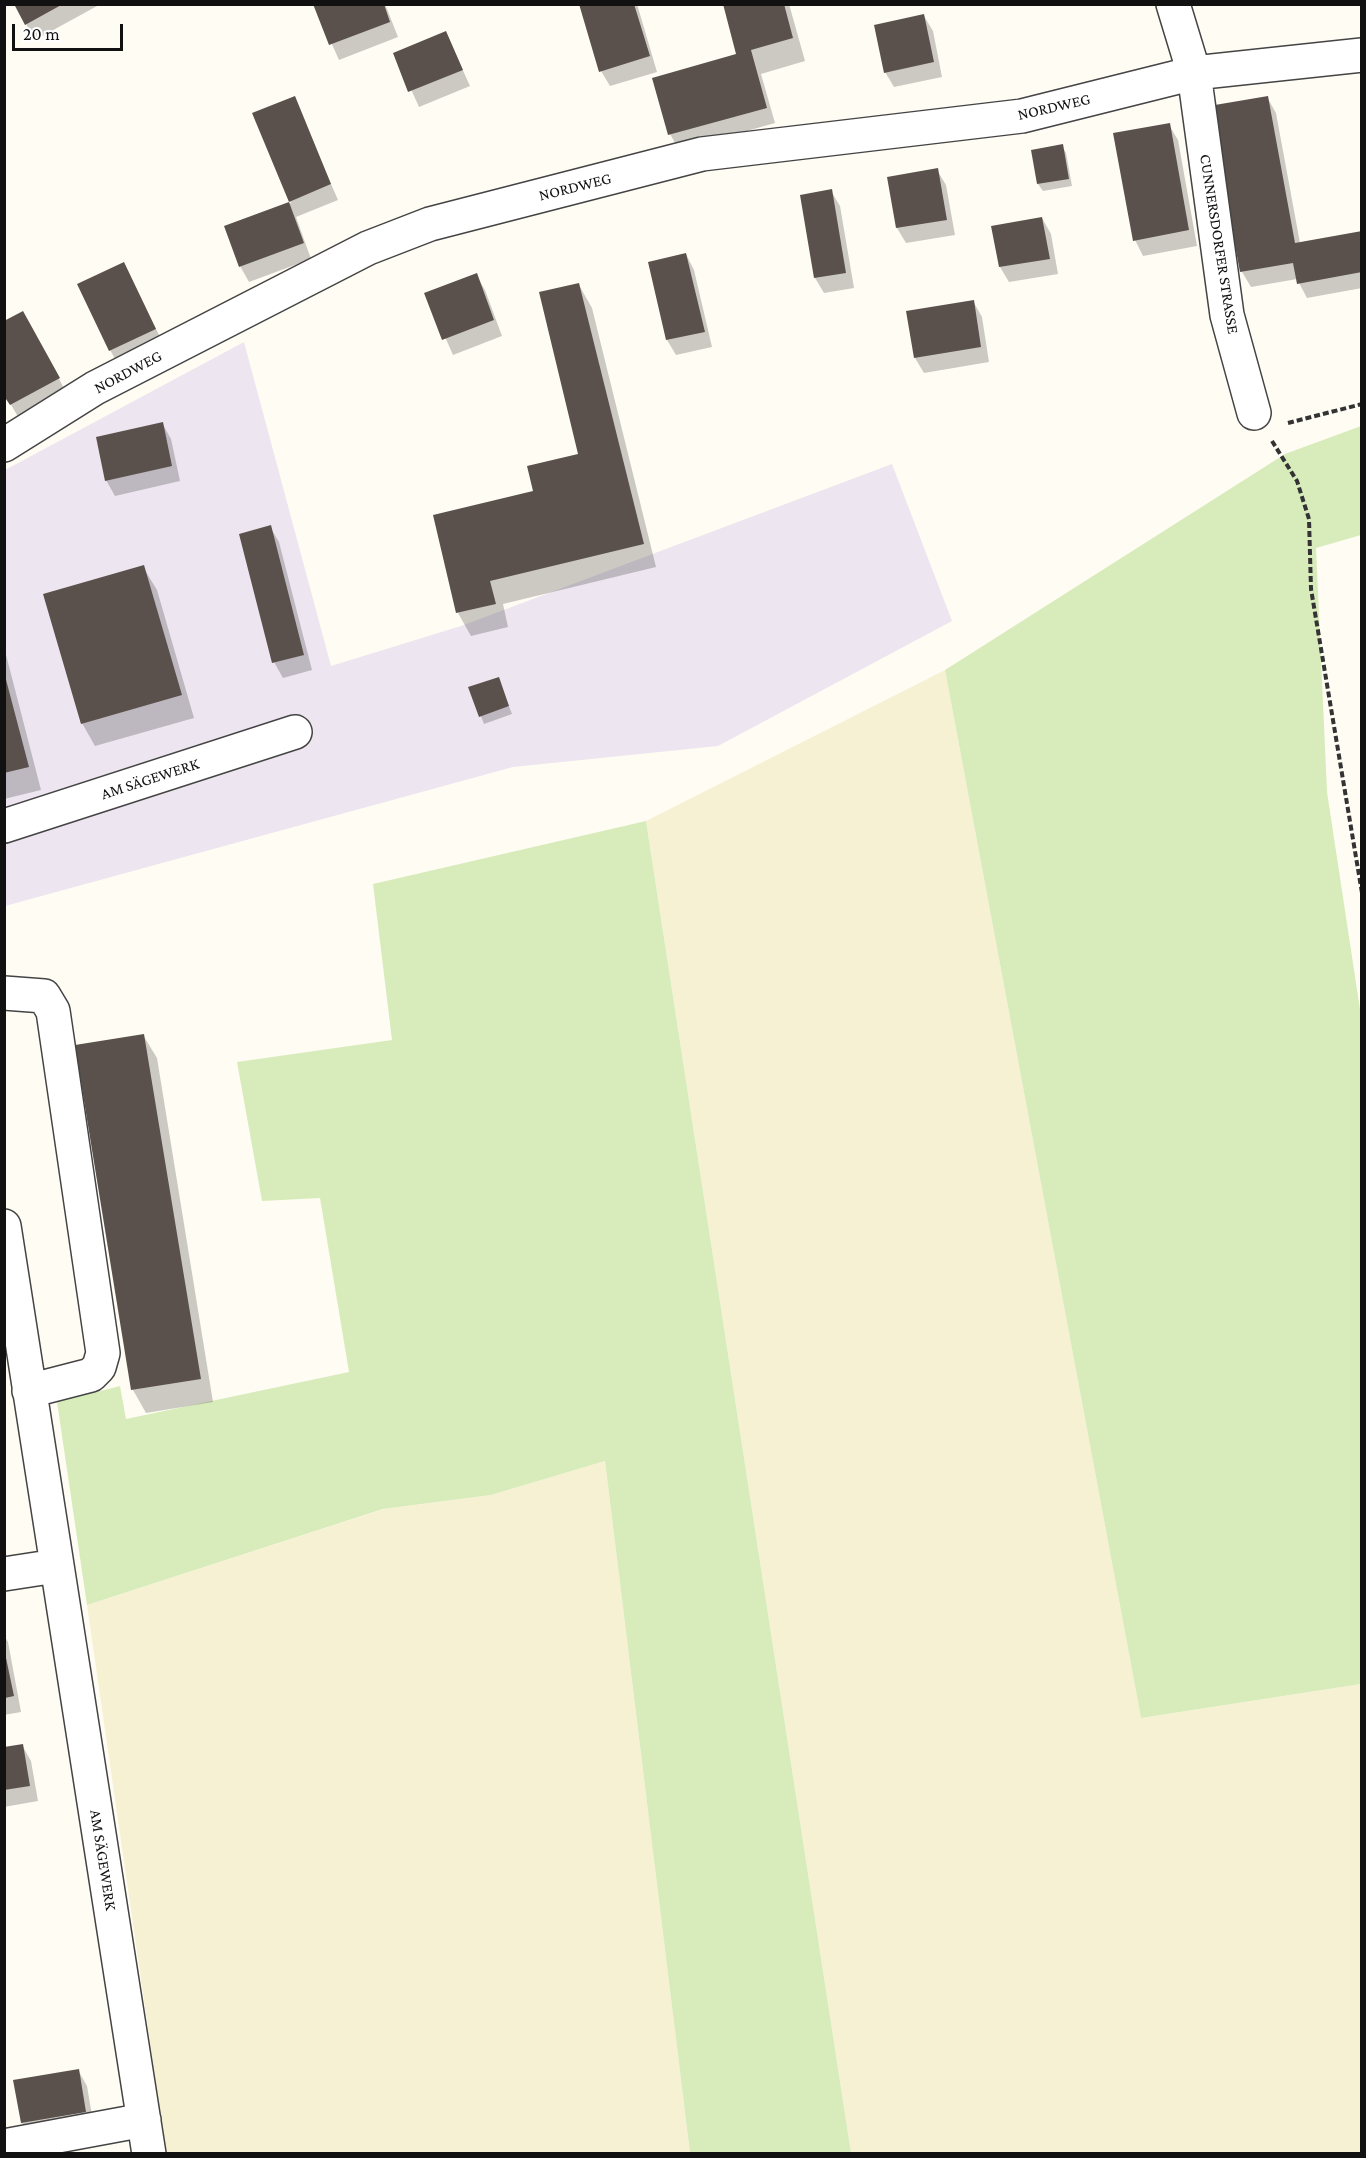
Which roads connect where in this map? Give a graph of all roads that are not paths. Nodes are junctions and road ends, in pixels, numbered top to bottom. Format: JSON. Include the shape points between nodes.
{"nodes":[{"id":1,"x":1173,"y":4,"type":"edge"},
{"id":2,"x":1362,"y":55,"type":"edge"},
{"id":3,"x":1194,"y":73,"type":"junction"},
{"id":4,"x":1262,"y":425,"type":"road end"},
{"id":5,"x":4,"y":445,"type":"edge"},
{"id":6,"x":295,"y":732,"type":"dead end"},
{"id":7,"x":4,"y":826,"type":"edge"},
{"id":8,"x":4,"y":993,"type":"edge"},
{"id":9,"x":4,"y":1226,"type":"edge"},
{"id":10,"x":30,"y":1391,"type":"junction"},
{"id":11,"x":56,"y":1566,"type":"junction"},
{"id":12,"x":4,"y":1574,"type":"edge"},
{"id":13,"x":144,"y":2120,"type":"junction"},
{"id":14,"x":4,"y":2146,"type":"edge"},
{"id":15,"x":149,"y":2154,"type":"edge"}],
"edges":[{"from":1,"to":3,"type":"street","name":"CUNNERSDORFER STRASSE"},
{"from":2,"to":3,"type":"street"},
{"from":3,"to":4,"type":"street","name":"CUNNERSDORFER STRASSE","via":[[1227,315]]},
{"from":3,"to":5,"type":"street","name":"NORDWEG","via":[[1022,116],[702,154],[430,224],[368,248],[105,383]]},
{"from":6,"to":7,"type":"street","name":"AM SÄGEWERK"},
{"from":8,"to":10,"type":"street","via":[[44,996],[53,1011],[103,1353],[99,1367],[91,1375]]},
{"from":9,"to":10,"type":"street","name":"AM SÄGEWERK"},
{"from":10,"to":11,"type":"street","name":"AM SÄGEWERK"},
{"from":11,"to":12,"type":"street"},
{"from":11,"to":13,"type":"street","name":"AM SÄGEWERK"},
{"from":13,"to":14,"type":"street"},
{"from":13,"to":15,"type":"street","name":"AM SÄGEWERK"}]}
